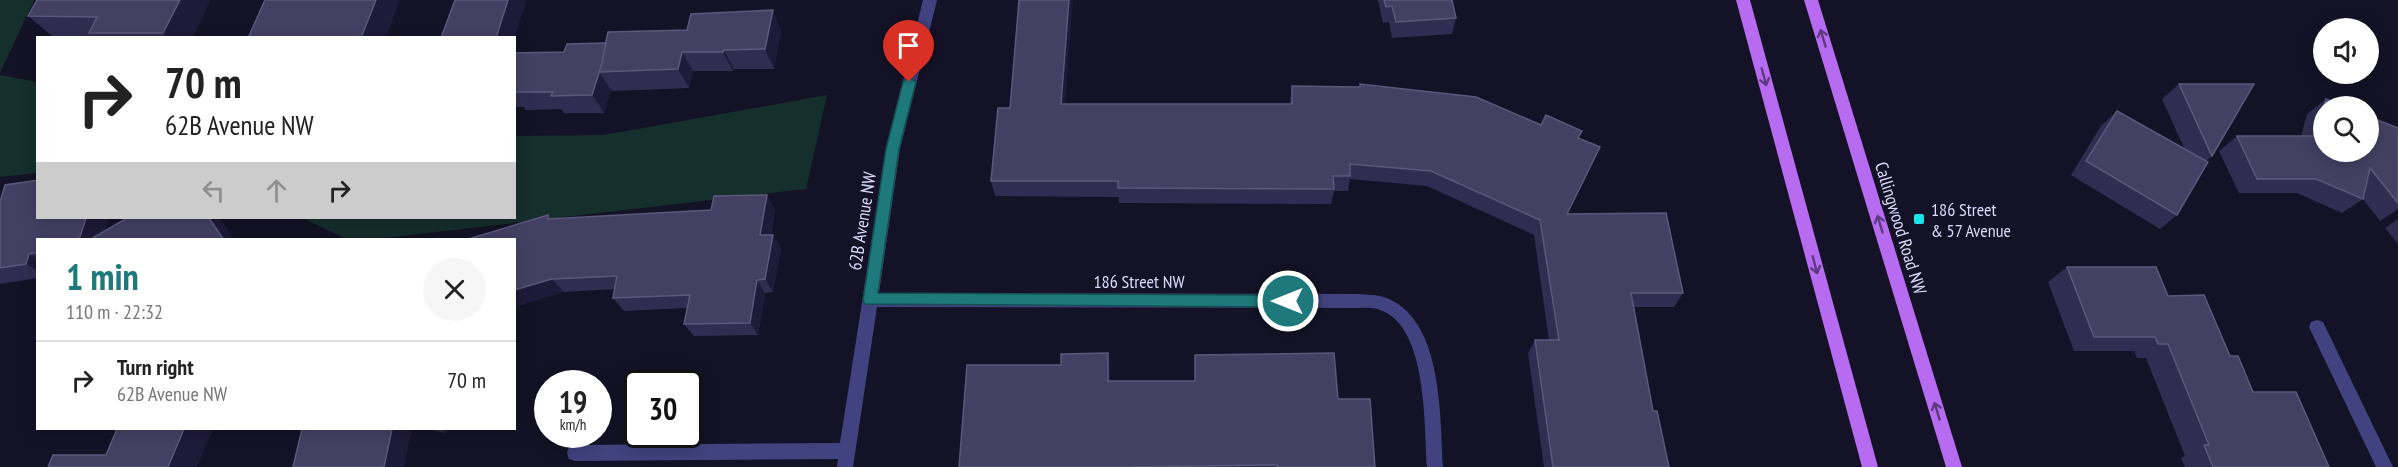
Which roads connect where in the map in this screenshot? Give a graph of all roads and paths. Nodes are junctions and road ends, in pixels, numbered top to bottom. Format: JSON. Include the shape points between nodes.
{"nodes":[{"id":1,"x":930,"y":0,"type":"edge"},
{"id":2,"x":1743,"y":0,"type":"edge"},
{"id":3,"x":1811,"y":0,"type":"edge"},
{"id":4,"x":870,"y":300,"type":"junction"},
{"id":5,"x":2317,"y":327,"type":"dead end"},
{"id":6,"x":575,"y":453,"type":"dead end"},
{"id":7,"x":846,"y":459,"type":"edge"},
{"id":8,"x":1435,"y":467,"type":"edge"},
{"id":9,"x":1870,"y":467,"type":"edge"},
{"id":10,"x":1954,"y":467,"type":"edge"},
{"id":11,"x":2385,"y":467,"type":"edge"}],
"edges":[{"from":1,"to":4,"type":"street","name":"62B Avenue NW","via":[[893,149]]},
{"from":2,"to":9,"type":"main road","one_way":true},
{"from":10,"to":3,"type":"main road","name":"Callingwood Road NW","one_way":true},
{"from":4,"to":7,"type":"street","name":"62B Avenue NW"},
{"from":4,"to":8,"type":"street","name":"186 Street NW","via":[[1385,304],[1403,316],[1425,358]]},
{"from":5,"to":11,"type":"street"},
{"from":6,"to":7,"type":"street","name":"62B Avenue NW"}]}
